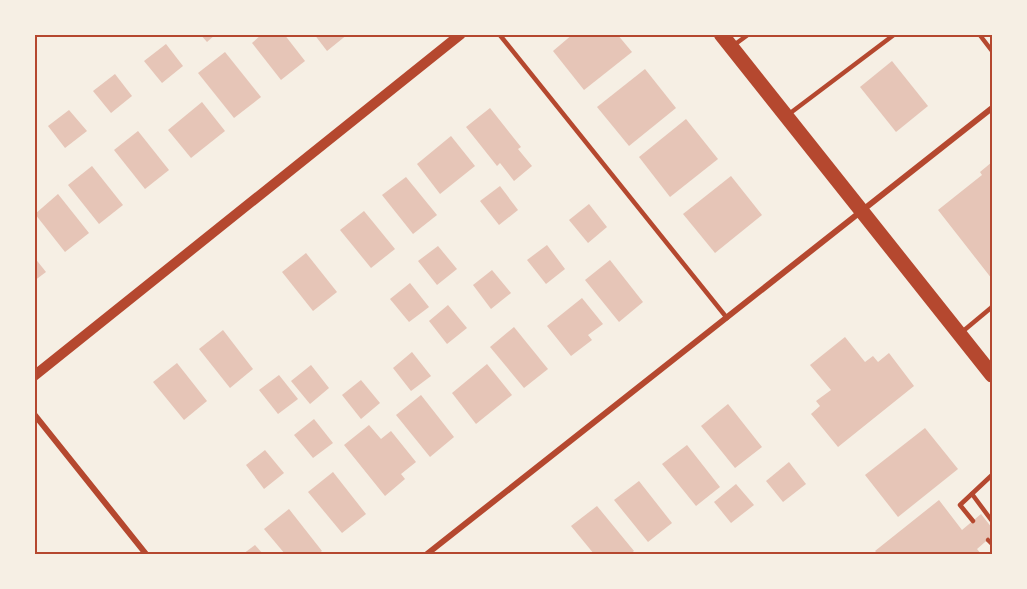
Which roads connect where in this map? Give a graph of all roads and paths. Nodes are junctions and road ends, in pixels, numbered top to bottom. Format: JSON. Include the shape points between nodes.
{"nodes":[{"id":1,"x":462,"y":34,"type":"edge"},
{"id":2,"x":499,"y":34,"type":"edge"},
{"id":3,"x":721,"y":34,"type":"edge"},
{"id":4,"x":749,"y":34,"type":"edge"},
{"id":5,"x":895,"y":34,"type":"edge"},
{"id":6,"x":979,"y":34,"type":"edge"},
{"id":7,"x":731,"y":47,"type":"junction"},
{"id":8,"x":993,"y":51,"type":"edge"},
{"id":9,"x":993,"y":108,"type":"edge"},
{"id":10,"x":786,"y":116,"type":"junction"},
{"id":11,"x":862,"y":212,"type":"junction"},
{"id":12,"x":993,"y":307,"type":"edge"},
{"id":13,"x":727,"y":318,"type":"junction"},
{"id":14,"x":959,"y":334,"type":"junction"},
{"id":15,"x":993,"y":375,"type":"edge"},
{"id":16,"x":34,"y":376,"type":"edge"},
{"id":17,"x":34,"y":414,"type":"edge"},
{"id":18,"x":993,"y":475,"type":"edge"},
{"id":19,"x":972,"y":494,"type":"junction"},
{"id":20,"x":973,"y":521,"type":"dead end"},
{"id":21,"x":993,"y":521,"type":"edge"},
{"id":22,"x":988,"y":540,"type":"dead end"},
{"id":23,"x":993,"y":544,"type":"edge"},
{"id":24,"x":146,"y":555,"type":"edge"},
{"id":25,"x":427,"y":555,"type":"edge"}],
"edges":[{"from":1,"to":16,"type":"street"},
{"from":2,"to":13,"type":"lane"},
{"from":3,"to":7,"type":"main road"},
{"from":4,"to":7,"type":"lane"},
{"from":5,"to":10,"type":"lane"},
{"from":6,"to":8,"type":"lane"},
{"from":7,"to":10,"type":"main road"},
{"from":9,"to":11,"type":"street"},
{"from":10,"to":11,"type":"main road"},
{"from":11,"to":13,"type":"street"},
{"from":11,"to":14,"type":"main road"},
{"from":12,"to":14,"type":"lane"},
{"from":13,"to":25,"type":"street"},
{"from":14,"to":15,"type":"main road"},
{"from":17,"to":24,"type":"street"},
{"from":18,"to":19,"type":"lane"},
{"from":19,"to":20,"type":"lane","via":[[960,505]]},
{"from":19,"to":21,"type":"lane"},
{"from":22,"to":23,"type":"lane"}]}
